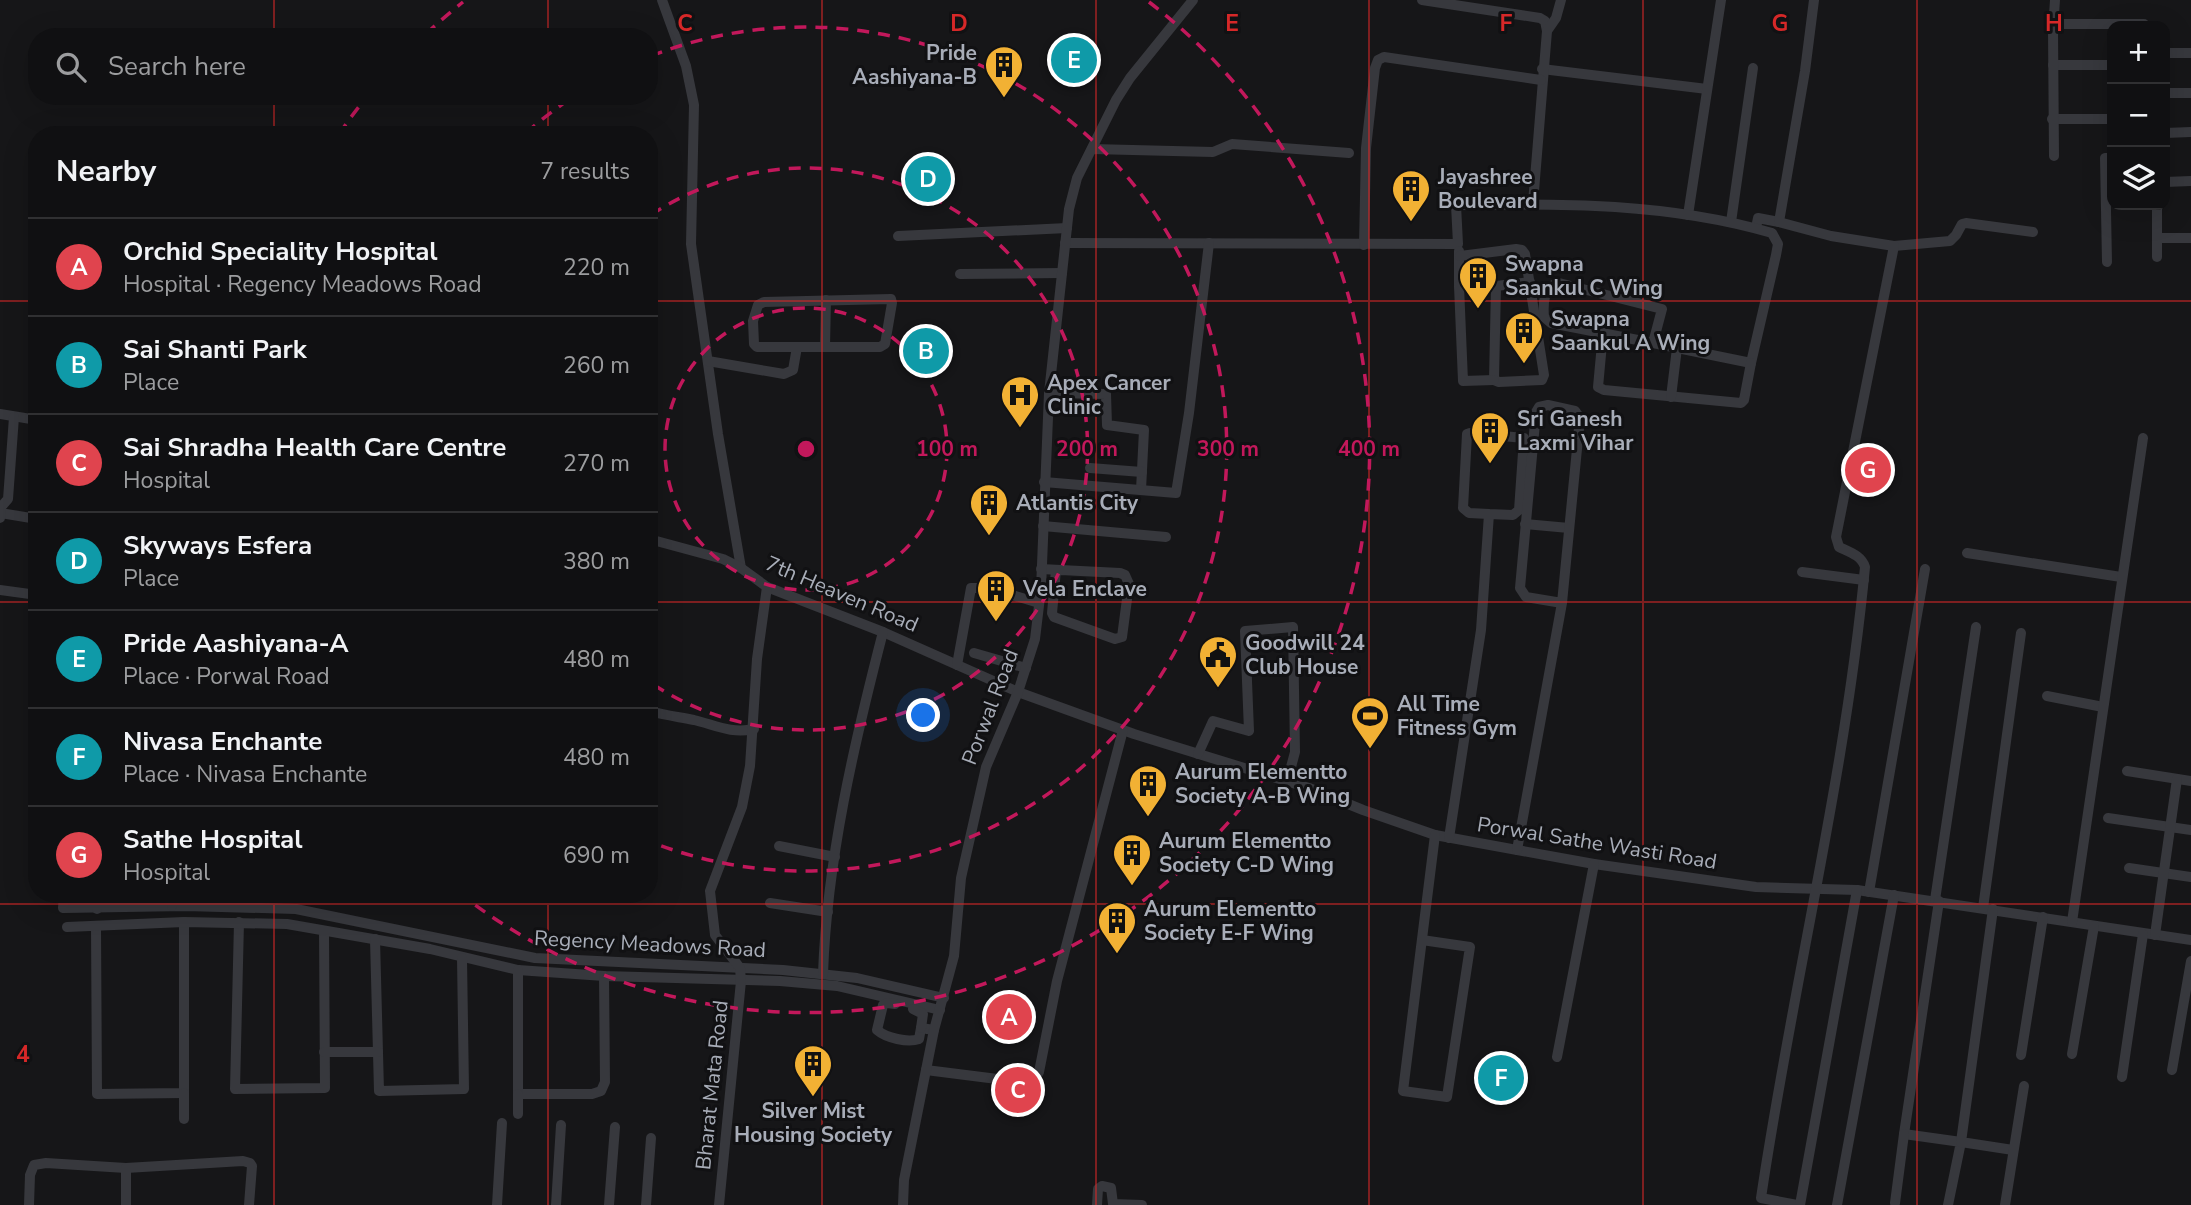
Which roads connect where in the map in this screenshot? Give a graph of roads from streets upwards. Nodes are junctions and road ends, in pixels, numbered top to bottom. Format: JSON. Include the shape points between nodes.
{"nodes":[{"id":1,"x":662,"y":0,"type":"edge"},
{"id":2,"x":1193,"y":0,"type":"edge"},
{"id":3,"x":1422,"y":0,"type":"edge"},
{"id":4,"x":1561,"y":0,"type":"edge"},
{"id":5,"x":1721,"y":0,"type":"edge"},
{"id":6,"x":1814,"y":0,"type":"edge"},
{"id":7,"x":2055,"y":0,"type":"edge"},
{"id":8,"x":2053,"y":24,"type":"junction"},
{"id":9,"x":2107,"y":24,"type":"edge"},
{"id":10,"x":1547,"y":31,"type":"junction"},
{"id":11,"x":2170,"y":53,"type":"edge"},
{"id":12,"x":2191,"y":53,"type":"edge"},
{"id":13,"x":2053,"y":65,"type":"junction"},
{"id":14,"x":2107,"y":65,"type":"edge"},
{"id":15,"x":1753,"y":68,"type":"dead end"},
{"id":16,"x":1542,"y":74,"type":"junction"},
{"id":17,"x":1707,"y":89,"type":"junction"},
{"id":18,"x":2170,"y":93,"type":"edge"},
{"id":19,"x":2191,"y":93,"type":"edge"},
{"id":20,"x":2052,"y":119,"type":"junction"},
{"id":21,"x":2107,"y":119,"type":"edge"},
{"id":22,"x":2191,"y":132,"type":"edge"},
{"id":23,"x":2170,"y":133,"type":"edge"},
{"id":24,"x":1092,"y":149,"type":"junction"},
{"id":25,"x":1349,"y":153,"type":"dead end"},
{"id":26,"x":2054,"y":156,"type":"dead end"},
{"id":27,"x":2107,"y":158,"type":"edge"},
{"id":28,"x":2170,"y":181,"type":"edge"},
{"id":29,"x":2191,"y":181,"type":"edge"},
{"id":30,"x":1533,"y":204,"type":"junction"},
{"id":31,"x":2157,"y":210,"type":"edge"},
{"id":32,"x":1688,"y":215,"type":"junction"},
{"id":33,"x":1731,"y":222,"type":"junction"},
{"id":34,"x":1779,"y":222,"type":"junction"},
{"id":35,"x":1067,"y":228,"type":"junction"},
{"id":36,"x":1756,"y":228,"type":"junction"},
{"id":37,"x":2033,"y":232,"type":"dead end"},
{"id":38,"x":898,"y":236,"type":"dead end"},
{"id":39,"x":2157,"y":238,"type":"junction"},
{"id":40,"x":2191,"y":238,"type":"edge"},
{"id":41,"x":1065,"y":243,"type":"junction"},
{"id":42,"x":1209,"y":243,"type":"junction"},
{"id":43,"x":1458,"y":244,"type":"junction"},
{"id":44,"x":1364,"y":245,"type":"junction"},
{"id":45,"x":1894,"y":246,"type":"junction"},
{"id":46,"x":1460,"y":256,"type":"junction"},
{"id":47,"x":2157,"y":257,"type":"dead end"},
{"id":48,"x":2107,"y":262,"type":"dead end"},
{"id":49,"x":1062,"y":272,"type":"junction"},
{"id":50,"x":960,"y":274,"type":"dead end"},
{"id":51,"x":1530,"y":282,"type":"junction"},
{"id":52,"x":1459,"y":286,"type":"junction"},
{"id":53,"x":1496,"y":286,"type":"junction"},
{"id":54,"x":826,"y":300,"type":"junction"},
{"id":55,"x":1603,"y":333,"type":"junction"},
{"id":56,"x":1653,"y":343,"type":"junction"},
{"id":57,"x":797,"y":347,"type":"junction"},
{"id":58,"x":825,"y":347,"type":"junction"},
{"id":59,"x":1677,"y":348,"type":"junction"},
{"id":60,"x":708,"y":361,"type":"junction"},
{"id":61,"x":1751,"y":363,"type":"junction"},
{"id":62,"x":1494,"y":380,"type":"junction"},
{"id":63,"x":1049,"y":393,"type":"junction"},
{"id":64,"x":1671,"y":397,"type":"junction"},
{"id":65,"x":0,"y":414,"type":"edge"},
{"id":66,"x":14,"y":417,"type":"junction"},
{"id":67,"x":28,"y":419,"type":"edge"},
{"id":68,"x":0,"y":425,"type":"edge"},
{"id":69,"x":2143,"y":438,"type":"dead end"},
{"id":70,"x":1090,"y":468,"type":"dead end"},
{"id":71,"x":1142,"y":472,"type":"junction"},
{"id":72,"x":1044,"y":482,"type":"junction"},
{"id":73,"x":1141,"y":490,"type":"junction"},
{"id":74,"x":0,"y":506,"type":"edge"},
{"id":75,"x":1489,"y":514,"type":"junction"},
{"id":76,"x":0,"y":515,"type":"edge"},
{"id":77,"x":28,"y":518,"type":"edge"},
{"id":78,"x":1525,"y":524,"type":"junction"},
{"id":79,"x":1043,"y":526,"type":"junction"},
{"id":80,"x":1569,"y":528,"type":"junction"},
{"id":81,"x":1166,"y":537,"type":"dead end"},
{"id":82,"x":658,"y":541,"type":"edge"},
{"id":83,"x":1967,"y":553,"type":"dead end"},
{"id":84,"x":741,"y":568,"type":"junction"},
{"id":85,"x":1041,"y":569,"type":"junction"},
{"id":86,"x":1925,"y":569,"type":"dead end"},
{"id":87,"x":1056,"y":570,"type":"junction"},
{"id":88,"x":1802,"y":572,"type":"dead end"},
{"id":89,"x":2121,"y":578,"type":"junction"},
{"id":90,"x":1864,"y":580,"type":"junction"},
{"id":91,"x":767,"y":587,"type":"junction"},
{"id":92,"x":0,"y":590,"type":"edge"},
{"id":93,"x":28,"y":594,"type":"edge"},
{"id":94,"x":1039,"y":603,"type":"junction"},
{"id":95,"x":1562,"y":603,"type":"junction"},
{"id":96,"x":1976,"y":627,"type":"dead end"},
{"id":97,"x":883,"y":632,"type":"junction"},
{"id":98,"x":2021,"y":633,"type":"dead end"},
{"id":99,"x":974,"y":653,"type":"dead end"},
{"id":100,"x":957,"y":665,"type":"junction"},
{"id":101,"x":1026,"y":667,"type":"junction"},
{"id":102,"x":1018,"y":692,"type":"junction"},
{"id":103,"x":2047,"y":696,"type":"dead end"},
{"id":104,"x":2103,"y":707,"type":"junction"},
{"id":105,"x":658,"y":714,"type":"edge"},
{"id":106,"x":754,"y":729,"type":"junction"},
{"id":107,"x":1123,"y":730,"type":"junction"},
{"id":108,"x":1198,"y":754,"type":"junction"},
{"id":109,"x":2127,"y":771,"type":"dead end"},
{"id":110,"x":2178,"y":779,"type":"junction"},
{"id":111,"x":2191,"y":781,"type":"edge"},
{"id":112,"x":1287,"y":782,"type":"junction"},
{"id":113,"x":2108,"y":818,"type":"dead end"},
{"id":114,"x":2170,"y":826,"type":"junction"},
{"id":115,"x":2191,"y":830,"type":"edge"},
{"id":116,"x":1436,"y":835,"type":"junction"},
{"id":117,"x":1449,"y":838,"type":"junction"},
{"id":118,"x":779,"y":846,"type":"dead end"},
{"id":119,"x":1517,"y":850,"type":"junction"},
{"id":120,"x":835,"y":857,"type":"junction"},
{"id":121,"x":1594,"y":864,"type":"junction"},
{"id":122,"x":2129,"y":869,"type":"dead end"},
{"id":123,"x":2163,"y":873,"type":"junction"},
{"id":124,"x":2191,"y":877,"type":"edge"},
{"id":125,"x":1815,"y":888,"type":"junction"},
{"id":126,"x":1857,"y":890,"type":"junction"},
{"id":127,"x":1869,"y":892,"type":"junction"},
{"id":128,"x":1894,"y":895,"type":"junction"},
{"id":129,"x":1937,"y":901,"type":"junction"},
{"id":130,"x":63,"y":903,"type":"edge"},
{"id":131,"x":97,"y":903,"type":"edge"},
{"id":132,"x":214,"y":903,"type":"edge"},
{"id":133,"x":770,"y":903,"type":"dead end"},
{"id":134,"x":172,"y":906,"type":"joint"},
{"id":135,"x":214,"y":906,"type":"junction"},
{"id":136,"x":1988,"y":908,"type":"junction"},
{"id":137,"x":97,"y":909,"type":"junction"},
{"id":138,"x":828,"y":912,"type":"junction"},
{"id":139,"x":2043,"y":917,"type":"junction"},
{"id":140,"x":184,"y":922,"type":"junction"},
{"id":141,"x":239,"y":922,"type":"junction"},
{"id":142,"x":2072,"y":922,"type":"junction"},
{"id":143,"x":96,"y":926,"type":"junction"},
{"id":144,"x":2094,"y":926,"type":"junction"},
{"id":145,"x":67,"y":927,"type":"dead end"},
{"id":146,"x":324,"y":931,"type":"junction"},
{"id":147,"x":2143,"y":934,"type":"junction"},
{"id":148,"x":2155,"y":935,"type":"junction"},
{"id":149,"x":375,"y":939,"type":"junction"},
{"id":150,"x":1422,"y":940,"type":"junction"},
{"id":151,"x":2191,"y":940,"type":"edge"},
{"id":152,"x":462,"y":958,"type":"junction"},
{"id":153,"x":2191,"y":961,"type":"edge"},
{"id":154,"x":740,"y":968,"type":"junction"},
{"id":155,"x":518,"y":970,"type":"junction"},
{"id":156,"x":823,"y":974,"type":"junction"},
{"id":157,"x":604,"y":976,"type":"junction"},
{"id":158,"x":741,"y":981,"type":"junction"},
{"id":159,"x":944,"y":998,"type":"junction"},
{"id":160,"x":940,"y":1010,"type":"junction"},
{"id":161,"x":921,"y":1028,"type":"junction"},
{"id":162,"x":934,"y":1030,"type":"junction"},
{"id":163,"x":324,"y":1052,"type":"junction"},
{"id":164,"x":378,"y":1052,"type":"junction"},
{"id":165,"x":2071,"y":1054,"type":"dead end"},
{"id":166,"x":2021,"y":1055,"type":"dead end"},
{"id":167,"x":1557,"y":1057,"type":"dead end"},
{"id":168,"x":926,"y":1070,"type":"junction"},
{"id":169,"x":2172,"y":1070,"type":"dead end"},
{"id":170,"x":2122,"y":1077,"type":"dead end"},
{"id":171,"x":2024,"y":1086,"type":"dead end"},
{"id":172,"x":184,"y":1093,"type":"junction"},
{"id":173,"x":519,"y":1094,"type":"junction"},
{"id":174,"x":518,"y":1114,"type":"dead end"},
{"id":175,"x":184,"y":1119,"type":"dead end"},
{"id":176,"x":502,"y":1123,"type":"dead end"},
{"id":177,"x":561,"y":1125,"type":"dead end"},
{"id":178,"x":615,"y":1126,"type":"dead end"},
{"id":179,"x":1904,"y":1134,"type":"junction"},
{"id":180,"x":651,"y":1138,"type":"dead end"},
{"id":181,"x":1961,"y":1142,"type":"junction"},
{"id":182,"x":2014,"y":1150,"type":"junction"},
{"id":183,"x":126,"y":1168,"type":"junction"},
{"id":184,"x":1760,"y":1201,"type":"edge"},
{"id":185,"x":1895,"y":1203,"type":"edge"},
{"id":186,"x":29,"y":1205,"type":"edge"},
{"id":187,"x":126,"y":1205,"type":"edge"},
{"id":188,"x":249,"y":1205,"type":"edge"},
{"id":189,"x":498,"y":1205,"type":"edge"},
{"id":190,"x":556,"y":1205,"type":"edge"},
{"id":191,"x":609,"y":1205,"type":"edge"},
{"id":192,"x":646,"y":1205,"type":"edge"},
{"id":193,"x":719,"y":1205,"type":"edge"},
{"id":194,"x":903,"y":1205,"type":"edge"},
{"id":195,"x":1097,"y":1205,"type":"edge"},
{"id":196,"x":1142,"y":1205,"type":"edge"},
{"id":197,"x":1798,"y":1205,"type":"edge"},
{"id":198,"x":1838,"y":1205,"type":"edge"},
{"id":199,"x":1948,"y":1205,"type":"edge"},
{"id":200,"x":2006,"y":1205,"type":"edge"}],
"edges":[{"from":1,"to":60,"type":"street","via":[[686,66],[694,105],[691,244]]},
{"from":2,"to":24,"type":"street","name":"Porwal Road","via":[[1130,78]]},
{"from":3,"to":10,"type":"street","via":[[1540,18]]},
{"from":4,"to":10,"type":"street"},
{"from":5,"to":17,"type":"street"},
{"from":6,"to":34,"type":"street"},
{"from":7,"to":8,"type":"street"},
{"from":8,"to":9,"type":"street"},
{"from":8,"to":13,"type":"street"},
{"from":10,"to":16,"type":"street"},
{"from":11,"to":12,"type":"street"},
{"from":13,"to":14,"type":"street"},
{"from":13,"to":20,"type":"street"},
{"from":15,"to":33,"type":"street"},
{"from":16,"to":17,"type":"street"},
{"from":16,"to":30,"type":"street"},
{"from":16,"to":44,"type":"street","via":[[1378,60],[1366,148]]},
{"from":17,"to":32,"type":"street"},
{"from":18,"to":19,"type":"street"},
{"from":20,"to":21,"type":"street"},
{"from":20,"to":26,"type":"street"},
{"from":22,"to":23,"type":"street"},
{"from":24,"to":25,"type":"street","via":[[1213,152],[1231,144]]},
{"from":24,"to":35,"type":"street","name":"Porwal Road","via":[[1077,178]]},
{"from":27,"to":48,"type":"street"},
{"from":28,"to":29,"type":"street"},
{"from":30,"to":32,"type":"street","via":[[1617,206]]},
{"from":30,"to":43,"type":"street","via":[[1456,205]]},
{"from":31,"to":39,"type":"street"},
{"from":32,"to":33,"type":"street"},
{"from":33,"to":36,"type":"street"},
{"from":34,"to":36,"type":"street","via":[[1758,218]]},
{"from":34,"to":45,"type":"street"},
{"from":35,"to":38,"type":"street"},
{"from":35,"to":41,"type":"street","name":"Porwal Road"},
{"from":36,"to":61,"type":"street","via":[[1772,233],[1778,244]]},
{"from":37,"to":45,"type":"street","via":[[1966,223],[1950,241]]},
{"from":39,"to":40,"type":"street"},
{"from":39,"to":47,"type":"street"},
{"from":41,"to":42,"type":"street"},
{"from":41,"to":49,"type":"street","name":"Porwal Road"},
{"from":42,"to":44,"type":"street"},
{"from":42,"to":73,"type":"street","via":[[1176,493]]},
{"from":43,"to":44,"type":"street"},
{"from":43,"to":46,"type":"street"},
{"from":45,"to":90,"type":"street","via":[[1836,537],[1839,547],[1863,561]]},
{"from":46,"to":51,"type":"street","via":[[1522,250]]},
{"from":46,"to":52,"type":"street"},
{"from":49,"to":50,"type":"street"},
{"from":49,"to":63,"type":"street","name":"Porwal Road"},
{"from":51,"to":53,"type":"street"},
{"from":51,"to":62,"type":"street","via":[[1544,375],[1536,381]]},
{"from":52,"to":53,"type":"street"},
{"from":52,"to":62,"type":"street","via":[[1463,381]]},
{"from":53,"to":62,"type":"street"},
{"from":54,"to":57,"type":"street","via":[[758,305],[754,344]]},
{"from":54,"to":58,"type":"street"},
{"from":54,"to":58,"type":"street","via":[[891,299],[892,303],[885,344]]},
{"from":55,"to":56,"type":"street"},
{"from":55,"to":56,"type":"street","via":[[1547,321],[1544,312],[1549,286],[1559,283],[1662,309]]},
{"from":55,"to":64,"type":"street","via":[[1600,389]]},
{"from":56,"to":59,"type":"street"},
{"from":57,"to":58,"type":"street"},
{"from":57,"to":60,"type":"street","via":[[793,370],[784,374]]},
{"from":59,"to":61,"type":"street"},
{"from":59,"to":64,"type":"street"},
{"from":60,"to":84,"type":"street"},
{"from":61,"to":64,"type":"street","via":[[1741,404]]},
{"from":63,"to":71,"type":"street","via":[[1107,394],[1107,425],[1144,430]]},
{"from":63,"to":72,"type":"street","name":"Porwal Road"},
{"from":65,"to":66,"type":"street"},
{"from":65,"to":68,"type":"street"},
{"from":66,"to":67,"type":"street"},
{"from":66,"to":74,"type":"street","via":[[8,499]]},
{"from":69,"to":89,"type":"street"},
{"from":70,"to":71,"type":"street"},
{"from":71,"to":73,"type":"street"},
{"from":72,"to":73,"type":"street"},
{"from":72,"to":79,"type":"street","name":"Porwal Road"},
{"from":74,"to":76,"type":"street"},
{"from":75,"to":75,"type":"street","via":[[1469,513],[1463,508],[1467,434],[1524,438],[1519,510],[1513,515]]},
{"from":75,"to":117,"type":"street","via":[[1481,630]]},
{"from":76,"to":77,"type":"street"},
{"from":78,"to":80,"type":"street"},
{"from":78,"to":80,"type":"street","via":[[1536,412],[1548,405],[1575,411],[1580,418]]},
{"from":78,"to":95,"type":"street","via":[[1522,594]]},
{"from":79,"to":81,"type":"street"},
{"from":79,"to":85,"type":"street","name":"Porwal Road"},
{"from":80,"to":95,"type":"street"},
{"from":82,"to":84,"type":"street","name":"7th Heaven Road"},
{"from":83,"to":89,"type":"street"},
{"from":84,"to":91,"type":"street","name":"7th Heaven Road"},
{"from":85,"to":87,"type":"street"},
{"from":85,"to":94,"type":"street","name":"Porwal Road"},
{"from":86,"to":127,"type":"street"},
{"from":87,"to":87,"type":"street","via":[[1125,575],[1129,584],[1122,637],[1115,639],[1054,617]]},
{"from":88,"to":90,"type":"street"},
{"from":89,"to":104,"type":"street"},
{"from":90,"to":125,"type":"street"},
{"from":91,"to":97,"type":"street","name":"7th Heaven Road"},
{"from":91,"to":106,"type":"street"},
{"from":92,"to":93,"type":"street"},
{"from":94,"to":100,"type":"street","via":[[989,588],[971,588]]},
{"from":94,"to":101,"type":"street","name":"Porwal Road"},
{"from":95,"to":119,"type":"street"},
{"from":96,"to":129,"type":"street"},
{"from":97,"to":100,"type":"street","name":"7th Heaven Road"},
{"from":97,"to":120,"type":"street"},
{"from":98,"to":136,"type":"street"},
{"from":99,"to":101,"type":"street"},
{"from":100,"to":102,"type":"street","name":"7th Heaven Road"},
{"from":101,"to":102,"type":"street","name":"Porwal Road"},
{"from":102,"to":107,"type":"street","name":"Porwal Sathe Wasti Road"},
{"from":102,"to":159,"type":"street","name":"Porwal Road","via":[[986,767],[961,878],[954,956]]},
{"from":103,"to":104,"type":"street"},
{"from":104,"to":142,"type":"street"},
{"from":105,"to":106,"type":"street","via":[[730,731]]},
{"from":106,"to":154,"type":"street","via":[[742,807],[710,891],[715,935]]},
{"from":107,"to":108,"type":"street","name":"Porwal Sathe Wasti Road"},
{"from":107,"to":168,"type":"street","via":[[1057,981],[1039,1072],[1021,1083]]},
{"from":108,"to":112,"type":"street","name":"Porwal Sathe Wasti Road"},
{"from":108,"to":112,"type":"street","via":[[1213,721],[1249,731],[1245,631],[1293,628],[1295,752]]},
{"from":109,"to":110,"type":"street"},
{"from":110,"to":111,"type":"street"},
{"from":110,"to":114,"type":"street"},
{"from":112,"to":116,"type":"street","name":"Porwal Sathe Wasti Road"},
{"from":113,"to":114,"type":"street"},
{"from":114,"to":115,"type":"street"},
{"from":114,"to":123,"type":"street"},
{"from":116,"to":117,"type":"street","name":"Porwal Sathe Wasti Road"},
{"from":116,"to":150,"type":"street"},
{"from":117,"to":119,"type":"street","name":"Porwal Sathe Wasti Road"},
{"from":118,"to":120,"type":"street"},
{"from":119,"to":121,"type":"street","name":"Porwal Sathe Wasti Road"},
{"from":120,"to":138,"type":"street"},
{"from":121,"to":125,"type":"street","name":"Porwal Sathe Wasti Road","via":[[1756,887]]},
{"from":121,"to":167,"type":"street"},
{"from":122,"to":123,"type":"street"},
{"from":123,"to":124,"type":"street"},
{"from":123,"to":148,"type":"street"},
{"from":125,"to":126,"type":"street","name":"Porwal Sathe Wasti Road"},
{"from":125,"to":184,"type":"street"},
{"from":126,"to":127,"type":"street","name":"Porwal Sathe Wasti Road"},
{"from":126,"to":197,"type":"street"},
{"from":127,"to":128,"type":"street","name":"Porwal Sathe Wasti Road"},
{"from":128,"to":129,"type":"street","name":"Porwal Sathe Wasti Road"},
{"from":128,"to":198,"type":"street"},
{"from":129,"to":136,"type":"street","name":"Porwal Sathe Wasti Road"},
{"from":129,"to":179,"type":"street"},
{"from":130,"to":137,"type":"street","name":"Regency Meadows Road","via":[[63,908]]},
{"from":131,"to":137,"type":"street"},
{"from":132,"to":135,"type":"street"},
{"from":133,"to":138,"type":"street"},
{"from":134,"to":135,"type":"street","name":"Regency Meadows Road"},
{"from":134,"to":137,"type":"street","name":"Regency Meadows Road"},
{"from":135,"to":154,"type":"street","name":"Regency Meadows Road","via":[[296,909],[535,958]]},
{"from":136,"to":139,"type":"street","name":"Porwal Sathe Wasti Road"},
{"from":136,"to":181,"type":"street"},
{"from":138,"to":156,"type":"street"},
{"from":139,"to":142,"type":"street","name":"Porwal Sathe Wasti Road"},
{"from":139,"to":166,"type":"street"},
{"from":140,"to":141,"type":"street"},
{"from":140,"to":143,"type":"street"},
{"from":140,"to":172,"type":"street"},
{"from":141,"to":146,"type":"street"},
{"from":141,"to":163,"type":"street","via":[[235,1088],[324,1088]]},
{"from":142,"to":144,"type":"street","name":"Porwal Sathe Wasti Road"},
{"from":143,"to":145,"type":"street"},
{"from":143,"to":172,"type":"street","via":[[97,1094]]},
{"from":144,"to":147,"type":"street","name":"Porwal Sathe Wasti Road"},
{"from":144,"to":165,"type":"street"},
{"from":146,"to":149,"type":"street"},
{"from":146,"to":163,"type":"street"},
{"from":147,"to":148,"type":"street","name":"Porwal Sathe Wasti Road"},
{"from":147,"to":170,"type":"street"},
{"from":148,"to":151,"type":"street","name":"Porwal Sathe Wasti Road"},
{"from":149,"to":152,"type":"street"},
{"from":149,"to":164,"type":"street"},
{"from":150,"to":150,"type":"street","via":[[1403,1091],[1447,1097],[1470,947]]},
{"from":152,"to":155,"type":"street"},
{"from":152,"to":164,"type":"street","via":[[464,1089],[379,1091]]},
{"from":153,"to":169,"type":"street"},
{"from":154,"to":156,"type":"street","name":"Regency Meadows Road"},
{"from":154,"to":158,"type":"street","name":"Bharat Mata Road"},
{"from":155,"to":157,"type":"street"},
{"from":155,"to":173,"type":"street"},
{"from":156,"to":159,"type":"street","name":"Regency Meadows Road"},
{"from":157,"to":158,"type":"street"},
{"from":157,"to":173,"type":"street","via":[[605,1082],[601,1091]]},
{"from":158,"to":160,"type":"street","via":[[837,986]]},
{"from":158,"to":193,"type":"street","name":"Bharat Mata Road"},
{"from":159,"to":160,"type":"street","name":"Porwal Road"},
{"from":160,"to":162,"type":"street","name":"Porwal Road"},
{"from":161,"to":161,"type":"street","via":[[919,1039],[913,1041],[881,1034],[877,1030],[883,1005],[921,1011]]},
{"from":161,"to":162,"type":"street"},
{"from":162,"to":168,"type":"street","name":"Porwal Road"},
{"from":163,"to":164,"type":"street"},
{"from":168,"to":194,"type":"street","name":"Porwal Road"},
{"from":171,"to":182,"type":"street"},
{"from":172,"to":175,"type":"street"},
{"from":173,"to":174,"type":"street"},
{"from":176,"to":189,"type":"street"},
{"from":177,"to":190,"type":"street"},
{"from":178,"to":191,"type":"street"},
{"from":179,"to":181,"type":"street"},
{"from":179,"to":185,"type":"street"},
{"from":180,"to":192,"type":"street"},
{"from":181,"to":182,"type":"street"},
{"from":181,"to":199,"type":"street"},
{"from":182,"to":200,"type":"street"},
{"from":183,"to":186,"type":"street","via":[[34,1165]]},
{"from":183,"to":187,"type":"street"},
{"from":183,"to":188,"type":"street","via":[[250,1163]]},
{"from":184,"to":197,"type":"street"},
{"from":195,"to":196,"type":"street","via":[[1102,1186],[1111,1188],[1114,1204]]}]}
